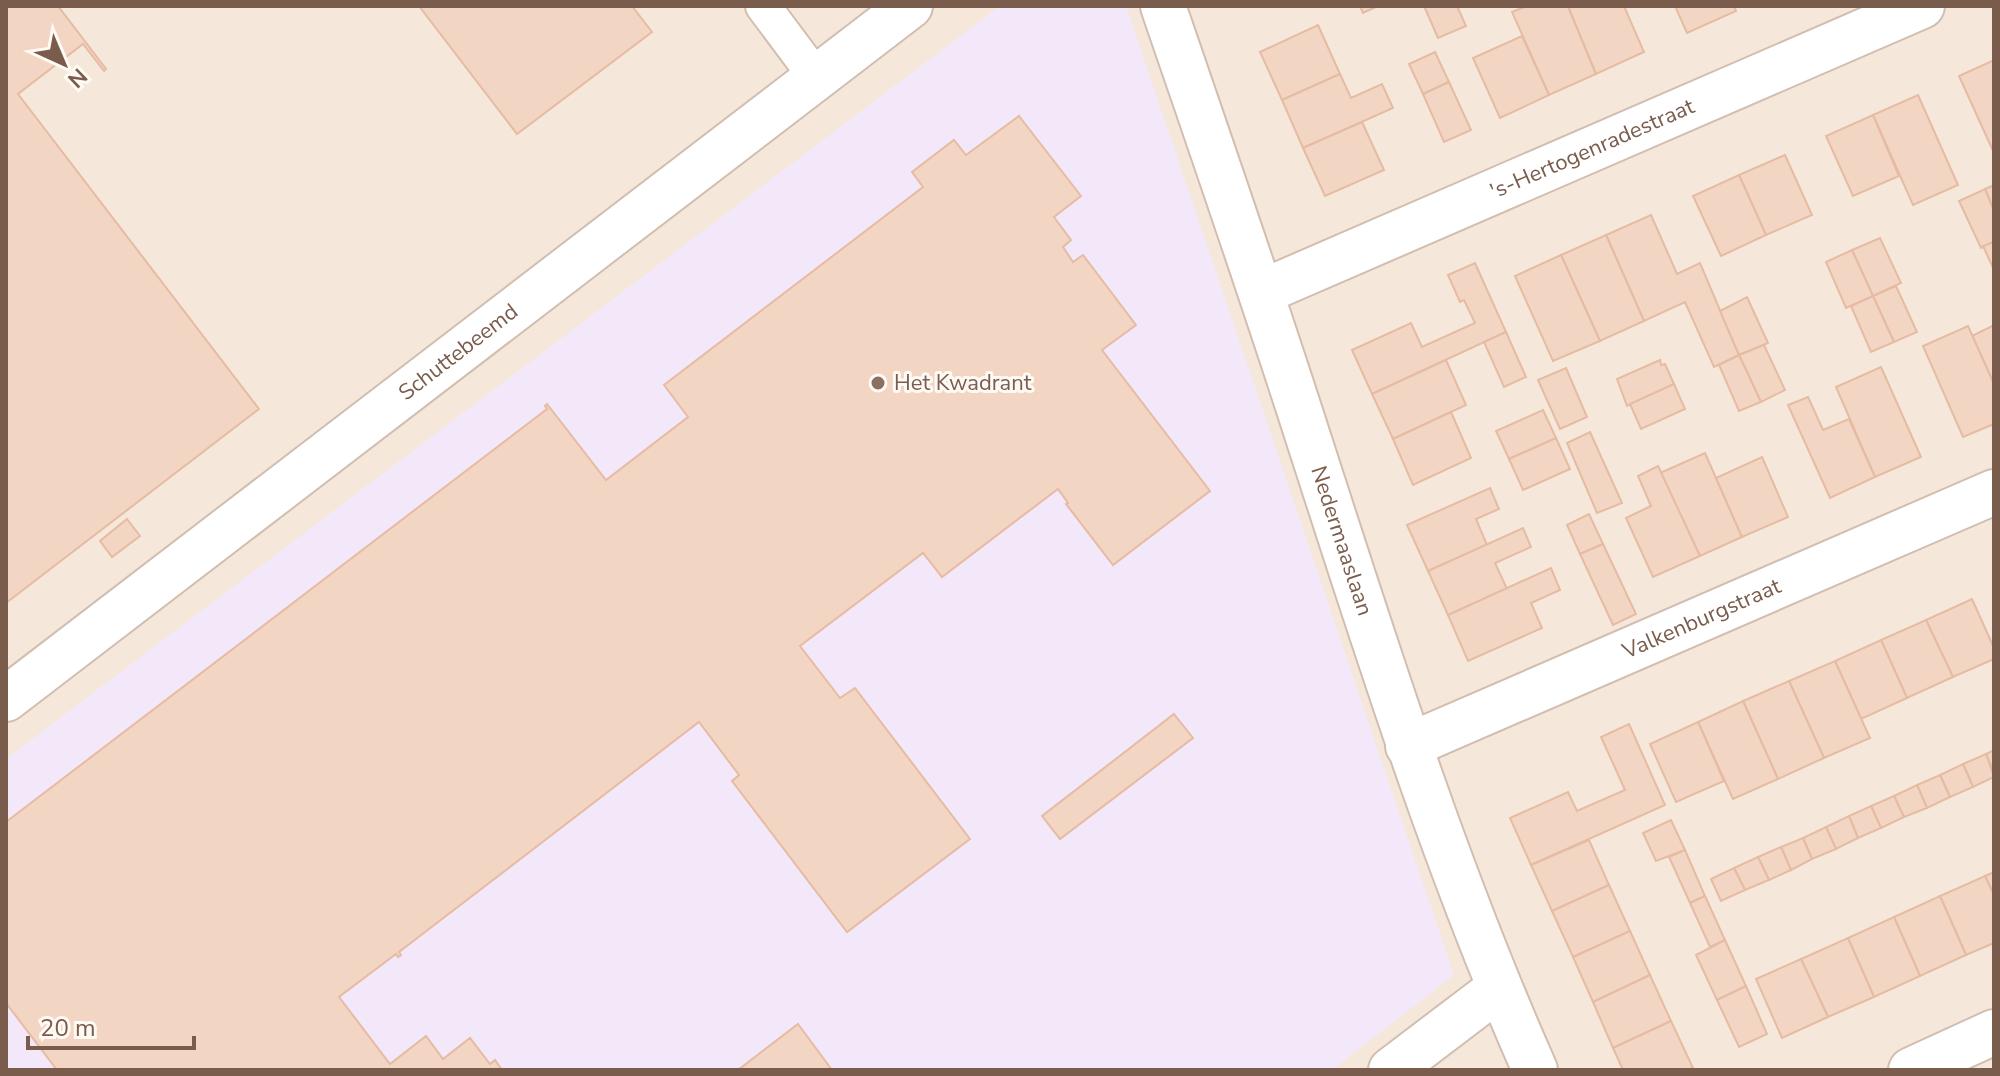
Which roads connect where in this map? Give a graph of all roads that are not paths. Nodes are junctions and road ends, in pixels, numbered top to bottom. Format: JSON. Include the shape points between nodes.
{"nodes":[{"id":1,"x":763,"y":6,"type":"edge"},
{"id":2,"x":910,"y":6,"type":"edge"},
{"id":3,"x":1163,"y":6,"type":"edge"},
{"id":4,"x":1922,"y":6,"type":"edge"},
{"id":5,"x":816,"y":77,"type":"junction"},
{"id":6,"x":1262,"y":292,"type":"junction"},
{"id":7,"x":1994,"y":492,"type":"edge"},
{"id":8,"x":6,"y":699,"type":"edge"},
{"id":9,"x":1408,"y":746,"type":"junction"},
{"id":10,"x":1499,"y":988,"type":"junction"},
{"id":11,"x":1994,"y":1032,"type":"edge"},
{"id":12,"x":1391,"y":1070,"type":"edge"},
{"id":13,"x":1535,"y":1070,"type":"edge"},
{"id":14,"x":1911,"y":1070,"type":"edge"}],
"edges":[{"from":1,"to":5,"type":"lane"},
{"from":2,"to":5,"type":"street","name":"Schuttebeemd"},
{"from":3,"to":6,"type":"street","name":"Nedermaaslaan"},
{"from":4,"to":6,"type":"street","name":"'s-Hertogenradestraat"},
{"from":5,"to":8,"type":"street","name":"Schuttebeemd"},
{"from":6,"to":9,"type":"street","name":"Nedermaaslaan"},
{"from":7,"to":9,"type":"street","name":"Valkenburgstraat"},
{"from":9,"to":10,"type":"street","name":"Nedermaaslaan"},
{"from":10,"to":12,"type":"street"},
{"from":10,"to":13,"type":"street","name":"Nedermaaslaan"},
{"from":11,"to":14,"type":"street"}]}
